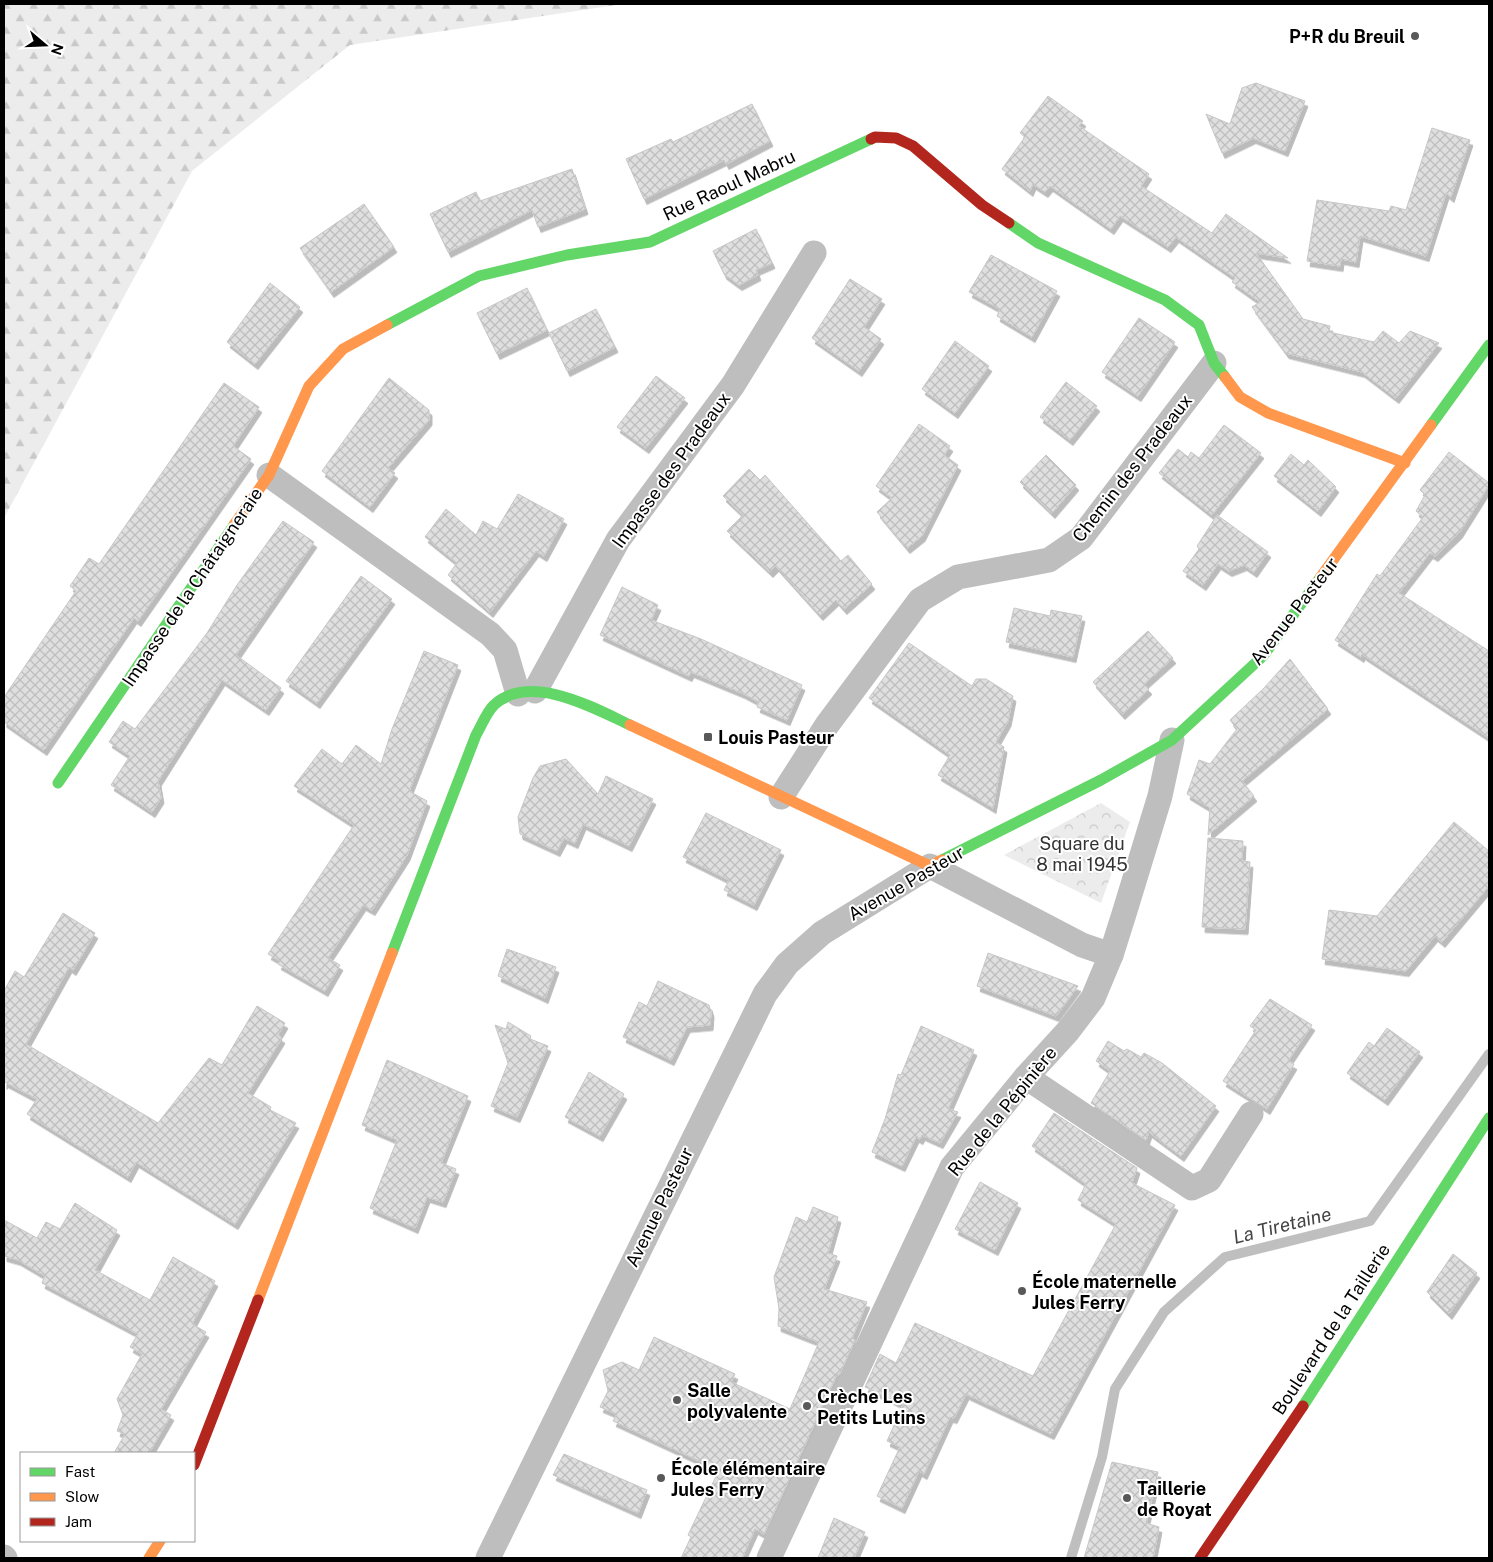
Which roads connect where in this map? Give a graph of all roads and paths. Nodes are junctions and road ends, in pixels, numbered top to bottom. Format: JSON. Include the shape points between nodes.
{"nodes":[{"id":1,"x":814,"y":253,"type":"dead end"},
{"id":2,"x":1489,"y":345,"type":"edge"},
{"id":3,"x":1214,"y":363,"type":"junction"},
{"id":4,"x":1405,"y":463,"type":"junction"},
{"id":5,"x":269,"y":474,"type":"junction"},
{"id":6,"x":526,"y":692,"type":"junction"},
{"id":7,"x":1172,"y":740,"type":"junction"},
{"id":8,"x":58,"y":783,"type":"dead end"},
{"id":9,"x":781,"y":797,"type":"junction"},
{"id":10,"x":930,"y":866,"type":"junction"},
{"id":11,"x":1111,"y":955,"type":"junction"},
{"id":12,"x":1026,"y":1077,"type":"junction"},
{"id":13,"x":1251,"y":1114,"type":"dead end"},
{"id":14,"x":1489,"y":1118,"type":"edge"},
{"id":15,"x":195,"y":1462,"type":"edge"},
{"id":16,"x":159,"y":1542,"type":"edge"},
{"id":17,"x":149,"y":1558,"type":"edge"},
{"id":18,"x":488,"y":1558,"type":"edge"},
{"id":19,"x":769,"y":1558,"type":"edge"},
{"id":20,"x":1200,"y":1558,"type":"edge"}],
"edges":[{"from":1,"to":6,"type":"street","name":"Impasse des Pradeaux","via":[[732,385],[618,540]]},
{"from":2,"to":4,"type":"main road","name":"Avenue Pasteur"},
{"from":3,"to":4,"type":"main road","via":[[1240,397],[1268,413]]},
{"from":3,"to":5,"type":"main road","name":"Rue Raoul Mabru","via":[[1199,325],[1165,300],[1038,243],[982,205],[913,146],[896,138],[874,137],[650,242],[567,255],[479,276],[342,349],[309,386]]},
{"from":3,"to":9,"type":"street","name":"Chemin des Pradeaux","via":[[1081,538],[1049,560],[958,577],[920,600],[827,725]]},
{"from":4,"to":7,"type":"main road","name":"Avenue Pasteur","via":[[1263,656]]},
{"from":5,"to":6,"type":"street","name":"Impasse de la Châtaigneraie","via":[[490,634],[505,650]]},
{"from":5,"to":8,"type":"main road","name":"Impasse de la Châtaigneraie"},
{"from":6,"to":9,"type":"main road","via":[[563,696],[594,708]]},
{"from":6,"to":15,"type":"main road","via":[[497,703],[476,735]]},
{"from":7,"to":10,"type":"main road","name":"Avenue Pasteur","via":[[1101,780]]},
{"from":7,"to":11,"type":"street","name":"Rue de la Pépinière","via":[[1160,796]]},
{"from":9,"to":10,"type":"main road"},
{"from":10,"to":11,"type":"street","via":[[1082,945]]},
{"from":10,"to":18,"type":"street","name":"Avenue Pasteur","via":[[822,933],[787,964],[764,994]]},
{"from":11,"to":12,"type":"street","name":"Rue de la Pépinière","via":[[1093,998]]},
{"from":12,"to":13,"type":"street","via":[[1192,1188],[1209,1180]]},
{"from":12,"to":19,"type":"street","name":"Rue de la Pépinière","via":[[952,1167]]},
{"from":14,"to":20,"type":"main road","name":"Boulevard de la Taillerie","via":[[1312,1393]]},
{"from":16,"to":17,"type":"main road"}]}
